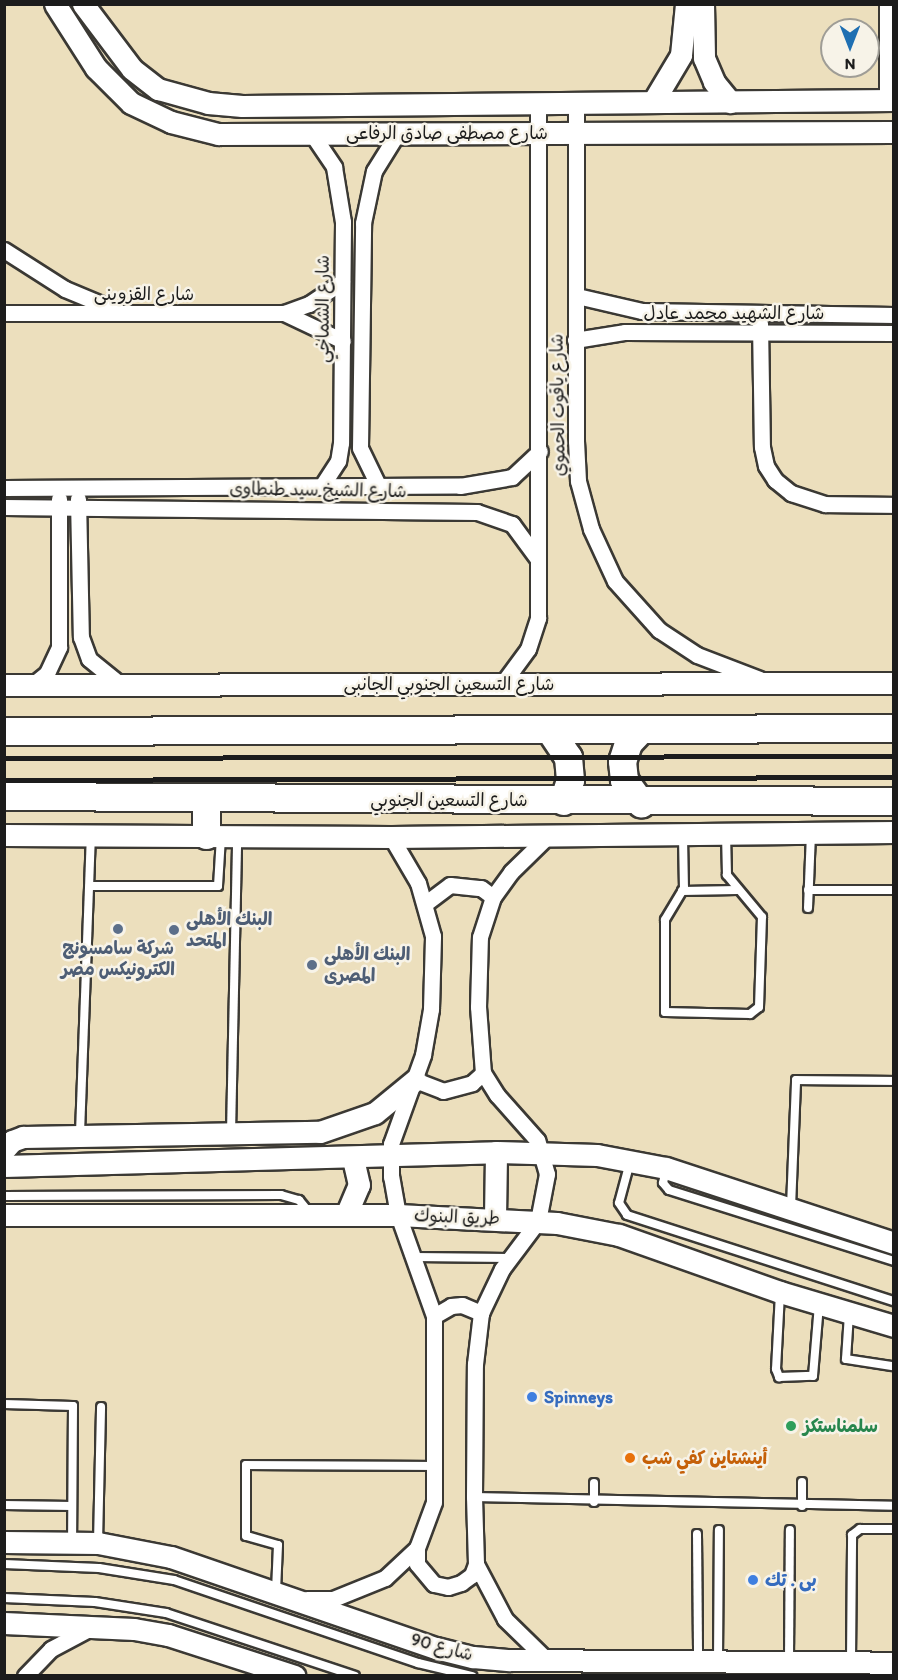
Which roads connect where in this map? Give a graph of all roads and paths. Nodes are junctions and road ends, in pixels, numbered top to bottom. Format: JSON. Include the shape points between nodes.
{"nodes":[{"id":1,"x":55,"y":4,"type":"edge"},
{"id":2,"x":83,"y":4,"type":"edge"},
{"id":3,"x":686,"y":4,"type":"edge"},
{"id":4,"x":703,"y":4,"type":"edge"},
{"id":5,"x":887,"y":4,"type":"edge"},
{"id":6,"x":890,"y":100,"type":"edge"},
{"id":7,"x":653,"y":102,"type":"junction"},
{"id":8,"x":730,"y":102,"type":"junction"},
{"id":9,"x":538,"y":103,"type":"junction"},
{"id":10,"x":576,"y":103,"type":"junction"},
{"id":11,"x":894,"y":132,"type":"edge"},
{"id":12,"x":539,"y":133,"type":"junction"},
{"id":13,"x":577,"y":133,"type":"junction"},
{"id":14,"x":312,"y":134,"type":"junction"},
{"id":15,"x":398,"y":134,"type":"junction"},
{"id":16,"x":4,"y":250,"type":"edge"},
{"id":17,"x":342,"y":282,"type":"junction"},
{"id":18,"x":577,"y":296,"type":"junction"},
{"id":19,"x":284,"y":313,"type":"junction"},
{"id":20,"x":4,"y":314,"type":"edge"},
{"id":21,"x":124,"y":314,"type":"junction"},
{"id":22,"x":759,"y":314,"type":"junction"},
{"id":23,"x":894,"y":315,"type":"edge"},
{"id":24,"x":760,"y":333,"type":"junction"},
{"id":25,"x":894,"y":333,"type":"edge"},
{"id":26,"x":575,"y":340,"type":"junction"},
{"id":27,"x":343,"y":341,"type":"junction"},
{"id":28,"x":342,"y":430,"type":"junction"},
{"id":29,"x":360,"y":430,"type":"junction"},
{"id":30,"x":540,"y":451,"type":"junction"},
{"id":31,"x":378,"y":485,"type":"junction"},
{"id":32,"x":59,"y":487,"type":"junction"},
{"id":33,"x":321,"y":487,"type":"junction"},
{"id":34,"x":4,"y":488,"type":"edge"},
{"id":35,"x":78,"y":488,"type":"junction"},
{"id":36,"x":894,"y":505,"type":"edge"},
{"id":37,"x":4,"y":507,"type":"edge"},
{"id":38,"x":79,"y":507,"type":"junction"},
{"id":39,"x":59,"y":508,"type":"junction"},
{"id":40,"x":537,"y":558,"type":"junction"},
{"id":41,"x":503,"y":683,"type":"junction"},
{"id":42,"x":771,"y":683,"type":"junction"},
{"id":43,"x":894,"y":683,"type":"edge"},
{"id":44,"x":4,"y":685,"type":"edge"},
{"id":45,"x":121,"y":685,"type":"junction"},
{"id":46,"x":31,"y":686,"type":"junction"},
{"id":47,"x":894,"y":728,"type":"edge"},
{"id":48,"x":549,"y":729,"type":"junction"},
{"id":49,"x":640,"y":729,"type":"junction"},
{"id":50,"x":4,"y":730,"type":"edge"},
{"id":51,"x":4,"y":796,"type":"edge"},
{"id":52,"x":206,"y":798,"type":"junction"},
{"id":53,"x":563,"y":801,"type":"junction"},
{"id":54,"x":894,"y":801,"type":"edge"},
{"id":55,"x":641,"y":802,"type":"junction"},
{"id":56,"x":811,"y":832,"type":"junction"},
{"id":57,"x":894,"y":832,"type":"edge"},
{"id":58,"x":682,"y":834,"type":"junction"},
{"id":59,"x":726,"y":834,"type":"junction"},
{"id":60,"x":4,"y":835,"type":"edge"},
{"id":61,"x":91,"y":835,"type":"junction"},
{"id":62,"x":221,"y":835,"type":"junction"},
{"id":63,"x":548,"y":836,"type":"junction"},
{"id":64,"x":391,"y":837,"type":"junction"},
{"id":65,"x":90,"y":886,"type":"junction"},
{"id":66,"x":808,"y":890,"type":"junction"},
{"id":67,"x":894,"y":890,"type":"edge"},
{"id":68,"x":682,"y":891,"type":"junction"},
{"id":69,"x":737,"y":891,"type":"junction"},
{"id":70,"x":493,"y":897,"type":"junction"},
{"id":71,"x":426,"y":903,"type":"junction"},
{"id":72,"x":808,"y":908,"type":"dead end"},
{"id":73,"x":483,"y":1073,"type":"junction"},
{"id":74,"x":415,"y":1080,"type":"junction"},
{"id":75,"x":894,"y":1081,"type":"edge"},
{"id":76,"x":80,"y":1134,"type":"junction"},
{"id":77,"x":291,"y":1134,"type":"junction"},
{"id":78,"x":231,"y":1135,"type":"junction"},
{"id":79,"x":4,"y":1150,"type":"edge"},
{"id":80,"x":496,"y":1152,"type":"junction"},
{"id":81,"x":543,"y":1152,"type":"junction"},
{"id":82,"x":391,"y":1157,"type":"junction"},
{"id":83,"x":353,"y":1158,"type":"junction"},
{"id":84,"x":292,"y":1160,"type":"junction"},
{"id":85,"x":631,"y":1160,"type":"junction"},
{"id":86,"x":4,"y":1166,"type":"edge"},
{"id":87,"x":666,"y":1168,"type":"junction"},
{"id":88,"x":4,"y":1196,"type":"edge"},
{"id":89,"x":791,"y":1207,"type":"junction"},
{"id":90,"x":4,"y":1215,"type":"edge"},
{"id":91,"x":311,"y":1215,"type":"junction"},
{"id":92,"x":346,"y":1215,"type":"junction"},
{"id":93,"x":398,"y":1215,"type":"junction"},
{"id":94,"x":495,"y":1218,"type":"junction"},
{"id":95,"x":538,"y":1221,"type":"junction"},
{"id":96,"x":894,"y":1243,"type":"edge"},
{"id":97,"x":414,"y":1257,"type":"junction"},
{"id":98,"x":509,"y":1258,"type":"junction"},
{"id":99,"x":894,"y":1261,"type":"edge"},
{"id":100,"x":780,"y":1292,"type":"junction"},
{"id":101,"x":894,"y":1301,"type":"edge"},
{"id":102,"x":819,"y":1304,"type":"junction"},
{"id":103,"x":481,"y":1313,"type":"junction"},
{"id":104,"x":849,"y":1314,"type":"junction"},
{"id":105,"x":435,"y":1316,"type":"junction"},
{"id":106,"x":894,"y":1326,"type":"edge"},
{"id":107,"x":892,"y":1366,"type":"edge"},
{"id":108,"x":4,"y":1404,"type":"edge"},
{"id":109,"x":101,"y":1407,"type":"dead end"},
{"id":110,"x":436,"y":1466,"type":"junction"},
{"id":111,"x":802,"y":1482,"type":"dead end"},
{"id":112,"x":594,"y":1483,"type":"dead end"},
{"id":113,"x":474,"y":1497,"type":"junction"},
{"id":114,"x":594,"y":1502,"type":"junction"},
{"id":115,"x":4,"y":1505,"type":"edge"},
{"id":116,"x":72,"y":1506,"type":"junction"},
{"id":117,"x":802,"y":1506,"type":"junction"},
{"id":118,"x":894,"y":1506,"type":"edge"},
{"id":119,"x":894,"y":1529,"type":"edge"},
{"id":120,"x":719,"y":1530,"type":"dead end"},
{"id":121,"x":790,"y":1530,"type":"dead end"},
{"id":122,"x":697,"y":1534,"type":"dead end"},
{"id":123,"x":4,"y":1542,"type":"edge"},
{"id":124,"x":72,"y":1542,"type":"junction"},
{"id":125,"x":98,"y":1544,"type":"junction"},
{"id":126,"x":417,"y":1548,"type":"junction"},
{"id":127,"x":4,"y":1564,"type":"edge"},
{"id":128,"x":476,"y":1564,"type":"junction"},
{"id":129,"x":286,"y":1596,"type":"junction"},
{"id":130,"x":4,"y":1598,"type":"edge"},
{"id":131,"x":4,"y":1623,"type":"edge"},
{"id":132,"x":97,"y":1625,"type":"junction"},
{"id":133,"x":547,"y":1660,"type":"junction"},
{"id":134,"x":708,"y":1660,"type":"junction"},
{"id":135,"x":789,"y":1660,"type":"junction"},
{"id":136,"x":851,"y":1662,"type":"junction"},
{"id":137,"x":894,"y":1663,"type":"edge"},
{"id":138,"x":25,"y":1676,"type":"edge"},
{"id":139,"x":295,"y":1676,"type":"edge"},
{"id":140,"x":355,"y":1676,"type":"edge"},
{"id":141,"x":472,"y":1676,"type":"edge"}],
"edges":[{"from":1,"to":14,"type":"street","name":"شارع مصطفى صادق الرفاعى","via":[[96,68],[131,103],[153,116],[218,134]]},
{"from":2,"to":9,"type":"street","name":"شارع مصطفى صادق الرفاعى","via":[[132,69],[158,89],[183,98],[242,106]]},
{"from":3,"to":7,"type":"street","via":[[681,55]]},
{"from":4,"to":8,"type":"street","via":[[704,58],[714,82]]},
{"from":5,"to":6,"type":"street"},
{"from":6,"to":8,"type":"street","name":"شارع مصطفى صادق الرفاعى"},
{"from":7,"to":8,"type":"street","name":"شارع مصطفى صادق الرفاعى"},
{"from":7,"to":10,"type":"street","name":"شارع مصطفى صادق الرفاعى"},
{"from":9,"to":10,"type":"street","name":"شارع مصطفى صادق الرفاعى"},
{"from":9,"to":12,"type":"street","name":"شارع ياقوت الحموي"},
{"from":10,"to":13,"type":"street","name":"شارع ياقوت الحموي"},
{"from":11,"to":13,"type":"street","name":"شارع مصطفى صادق الرفاعى"},
{"from":12,"to":13,"type":"street","name":"شارع مصطفى صادق الرفاعى"},
{"from":12,"to":15,"type":"street","name":"شارع مصطفى صادق الرفاعى"},
{"from":12,"to":30,"type":"street","name":"شارع ياقوت الحموي"},
{"from":13,"to":18,"type":"street","name":"شارع ياقوت الحموي"},
{"from":14,"to":15,"type":"street","name":"شارع مصطفى صادق الرفاعى"},
{"from":14,"to":17,"type":"street","name":"شارع الشماخي","via":[[334,167],[338,185]]},
{"from":15,"to":29,"type":"street","via":[[380,155],[363,223]]},
{"from":16,"to":21,"type":"street","via":[[65,289]]},
{"from":17,"to":19,"type":"street","name":"شارع القزوينى","via":[[309,304]]},
{"from":17,"to":27,"type":"street","name":"شارع الشماخي"},
{"from":18,"to":22,"type":"street","name":"شارع الشهيد محمد عادل","via":[[642,311]]},
{"from":18,"to":26,"type":"street","name":"شارع ياقوت الحموي"},
{"from":19,"to":21,"type":"street","name":"شارع القزوينى"},
{"from":19,"to":27,"type":"street","name":"شارع القزوينى"},
{"from":20,"to":21,"type":"street","name":"شارع القزوينى"},
{"from":22,"to":23,"type":"street","name":"شارع الشهيد محمد عادل"},
{"from":22,"to":24,"type":"street"},
{"from":24,"to":25,"type":"street","name":"شارع الشهيد محمد عادل"},
{"from":24,"to":26,"type":"street","name":"شارع الشهيد محمد عادل","via":[[616,333]]},
{"from":24,"to":36,"type":"street","via":[[762,447],[766,466],[775,480],[791,493],[825,504]]},
{"from":26,"to":42,"type":"street","name":"شارع ياقوت الحموي","via":[[578,481],[591,529],[607,567],[634,606],[681,645],[720,665]]},
{"from":27,"to":28,"type":"street","name":"شارع الشماخي"},
{"from":28,"to":29,"type":"street"},
{"from":28,"to":33,"type":"street","name":"شارع الشماخي","via":[[338,461]]},
{"from":29,"to":31,"type":"street","via":[[360,448]]},
{"from":30,"to":31,"type":"street","name":"شارع الشيخ سيد طنطاوى","via":[[523,470],[500,480],[460,486]]},
{"from":30,"to":40,"type":"street","name":"شارع ياقوت الحموي"},
{"from":31,"to":33,"type":"street","name":"شارع الشيخ سيد طنطاوى"},
{"from":32,"to":34,"type":"street","name":"شارع الشيخ سيد طنطاوى"},
{"from":32,"to":35,"type":"street","name":"شارع الشيخ سيد طنطاوى"},
{"from":32,"to":39,"type":"street"},
{"from":33,"to":35,"type":"street","name":"شارع الشيخ سيد طنطاوى"},
{"from":35,"to":38,"type":"street"},
{"from":37,"to":39,"type":"street","name":"شارع الشيخ سيد طنطاوى"},
{"from":38,"to":39,"type":"street","name":"شارع الشيخ سيد طنطاوى"},
{"from":38,"to":40,"type":"street","name":"شارع الشيخ سيد طنطاوى","via":[[477,512],[512,524]]},
{"from":38,"to":45,"type":"street","via":[[84,649],[97,668]]},
{"from":39,"to":46,"type":"street","via":[[59,647],[47,673]]},
{"from":40,"to":41,"type":"street","name":"شارع ياقوت الحموي","via":[[535,631],[528,649]]},
{"from":41,"to":42,"type":"street","name":"شارع التسعين الجنوبي الجانبى"},
{"from":41,"to":45,"type":"street","name":"شارع التسعين الجنوبي الجانبى"},
{"from":42,"to":43,"type":"street","name":"شارع التسعين الجنوبي الجانبى"},
{"from":44,"to":46,"type":"street","name":"شارع التسعين الجنوبي الجانبى"},
{"from":45,"to":46,"type":"street","name":"شارع التسعين الجنوبي الجانبى"},
{"from":47,"to":49,"type":"highway"},
{"from":48,"to":49,"type":"highway"},
{"from":48,"to":50,"type":"highway"},
{"from":48,"to":53,"type":"highway","via":[[568,757],[570,780]]},
{"from":49,"to":55,"type":"highway","via":[[628,743],[622,761],[624,780]]},
{"from":51,"to":52,"type":"highway","name":"شارع التسعين الجنوبي"},
{"from":52,"to":53,"type":"highway","name":"شارع التسعين الجنوبي"},
{"from":52,"to":62,"type":"highway"},
{"from":53,"to":55,"type":"highway","name":"شارع التسعين الجنوبي"},
{"from":54,"to":55,"type":"highway","name":"شارع التسعين الجنوبي"},
{"from":56,"to":57,"type":"street"},
{"from":56,"to":59,"type":"street"},
{"from":56,"to":66,"type":"lane"},
{"from":58,"to":59,"type":"street"},
{"from":58,"to":63,"type":"street"},
{"from":58,"to":68,"type":"lane"},
{"from":59,"to":69,"type":"lane","via":[[727,875]]},
{"from":60,"to":61,"type":"street"},
{"from":61,"to":62,"type":"street"},
{"from":61,"to":65,"type":"lane"},
{"from":62,"to":64,"type":"street"},
{"from":62,"to":65,"type":"lane","via":[[218,886]]},
{"from":62,"to":78,"type":"lane"},
{"from":63,"to":64,"type":"street"},
{"from":63,"to":70,"type":"street","via":[[511,872]]},
{"from":64,"to":71,"type":"street"},
{"from":65,"to":76,"type":"lane"},
{"from":66,"to":67,"type":"lane"},
{"from":66,"to":72,"type":"lane"},
{"from":68,"to":69,"type":"lane"},
{"from":68,"to":69,"type":"lane","via":[[666,920],[666,1012],[750,1014],[759,1007],[762,917],[756,906]]},
{"from":70,"to":71,"type":"street","via":[[481,888],[458,885],[436,892]]},
{"from":70,"to":73,"type":"street","via":[[484,919],[479,956]]},
{"from":71,"to":74,"type":"street","via":[[433,936],[432,992]]},
{"from":73,"to":74,"type":"street","via":[[472,1083],[450,1090],[428,1088]]},
{"from":73,"to":81,"type":"street"},
{"from":74,"to":77,"type":"street","via":[[359,1121],[320,1132]]},
{"from":74,"to":82,"type":"street","via":[[393,1131]]},
{"from":75,"to":89,"type":"lane","via":[[796,1080]]},
{"from":76,"to":78,"type":"street"},
{"from":76,"to":79,"type":"street","via":[[18,1138]]},
{"from":77,"to":78,"type":"street"},
{"from":77,"to":84,"type":"street"},
{"from":80,"to":81,"type":"street"},
{"from":80,"to":82,"type":"street"},
{"from":80,"to":94,"type":"street"},
{"from":81,"to":85,"type":"street"},
{"from":81,"to":95,"type":"street","via":[[546,1197]]},
{"from":82,"to":83,"type":"street"},
{"from":82,"to":93,"type":"street"},
{"from":83,"to":84,"type":"street"},
{"from":83,"to":92,"type":"street","via":[[359,1185]]},
{"from":84,"to":86,"type":"street"},
{"from":85,"to":87,"type":"street"},
{"from":85,"to":101,"type":"lane","via":[[619,1203],[627,1215]]},
{"from":87,"to":89,"type":"street"},
{"from":87,"to":99,"type":"lane","via":[[663,1183],[669,1190]]},
{"from":88,"to":91,"type":"lane","via":[[281,1195],[299,1200]]},
{"from":89,"to":96,"type":"street"},
{"from":90,"to":91,"type":"street","name":"طريق البنوك"},
{"from":91,"to":92,"type":"street","name":"طريق البنوك"},
{"from":92,"to":93,"type":"street","name":"طريق البنوك"},
{"from":93,"to":94,"type":"street","name":"طريق البنوك"},
{"from":93,"to":97,"type":"street"},
{"from":94,"to":95,"type":"street","name":"طريق البنوك"},
{"from":95,"to":98,"type":"street"},
{"from":95,"to":100,"type":"street","name":"طريق البنوك","via":[[619,1235]]},
{"from":97,"to":98,"type":"lane"},
{"from":97,"to":105,"type":"street"},
{"from":98,"to":103,"type":"street"},
{"from":100,"to":102,"type":"street","name":"طريق البنوك"},
{"from":100,"to":102,"type":"lane","via":[[776,1369],[779,1377],[813,1376]]},
{"from":102,"to":104,"type":"street","name":"طريق البنوك"},
{"from":103,"to":105,"type":"street","via":[[462,1305],[451,1306]]},
{"from":103,"to":113,"type":"street","via":[[475,1364]]},
{"from":104,"to":106,"type":"street","name":"طريق البنوك"},
{"from":104,"to":107,"type":"lane","via":[[846,1359]]},
{"from":105,"to":110,"type":"street"},
{"from":108,"to":116,"type":"lane","via":[[73,1406]]},
{"from":109,"to":125,"type":"lane"},
{"from":110,"to":126,"type":"street","via":[[434,1502]]},
{"from":110,"to":129,"type":"lane","via":[[246,1466],[246,1536],[278,1545]]},
{"from":111,"to":117,"type":"lane"},
{"from":112,"to":114,"type":"lane"},
{"from":113,"to":114,"type":"lane"},
{"from":113,"to":128,"type":"street"},
{"from":114,"to":117,"type":"lane"},
{"from":115,"to":116,"type":"lane"},
{"from":116,"to":124,"type":"lane"},
{"from":117,"to":118,"type":"lane"},
{"from":119,"to":136,"type":"lane","via":[[860,1529],[852,1535]]},
{"from":120,"to":134,"type":"lane"},
{"from":121,"to":135,"type":"lane"},
{"from":122,"to":134,"type":"lane"},
{"from":123,"to":124,"type":"street","name":"شارع 90"},
{"from":124,"to":125,"type":"street","name":"شارع 90"},
{"from":125,"to":129,"type":"street","name":"شارع 90","via":[[180,1559]]},
{"from":126,"to":128,"type":"street","via":[[417,1564],[435,1584],[448,1587],[461,1583]]},
{"from":126,"to":129,"type":"street","via":[[385,1578],[333,1599]]},
{"from":127,"to":141,"type":"lane","via":[[99,1568],[174,1580],[418,1663]]},
{"from":128,"to":133,"type":"street","via":[[505,1619]]},
{"from":129,"to":133,"type":"street","name":"شارع 90","via":[[436,1648],[473,1656]]},
{"from":130,"to":140,"type":"lane","via":[[95,1602],[166,1613]]},
{"from":131,"to":132,"type":"street"},
{"from":132,"to":138,"type":"street","via":[[51,1649]]},
{"from":132,"to":139,"type":"street","via":[[168,1635]]},
{"from":133,"to":134,"type":"street","name":"شارع 90"},
{"from":134,"to":135,"type":"street","name":"شارع 90"},
{"from":135,"to":136,"type":"street","name":"شارع 90"},
{"from":136,"to":137,"type":"street","name":"شارع 90"}]}
